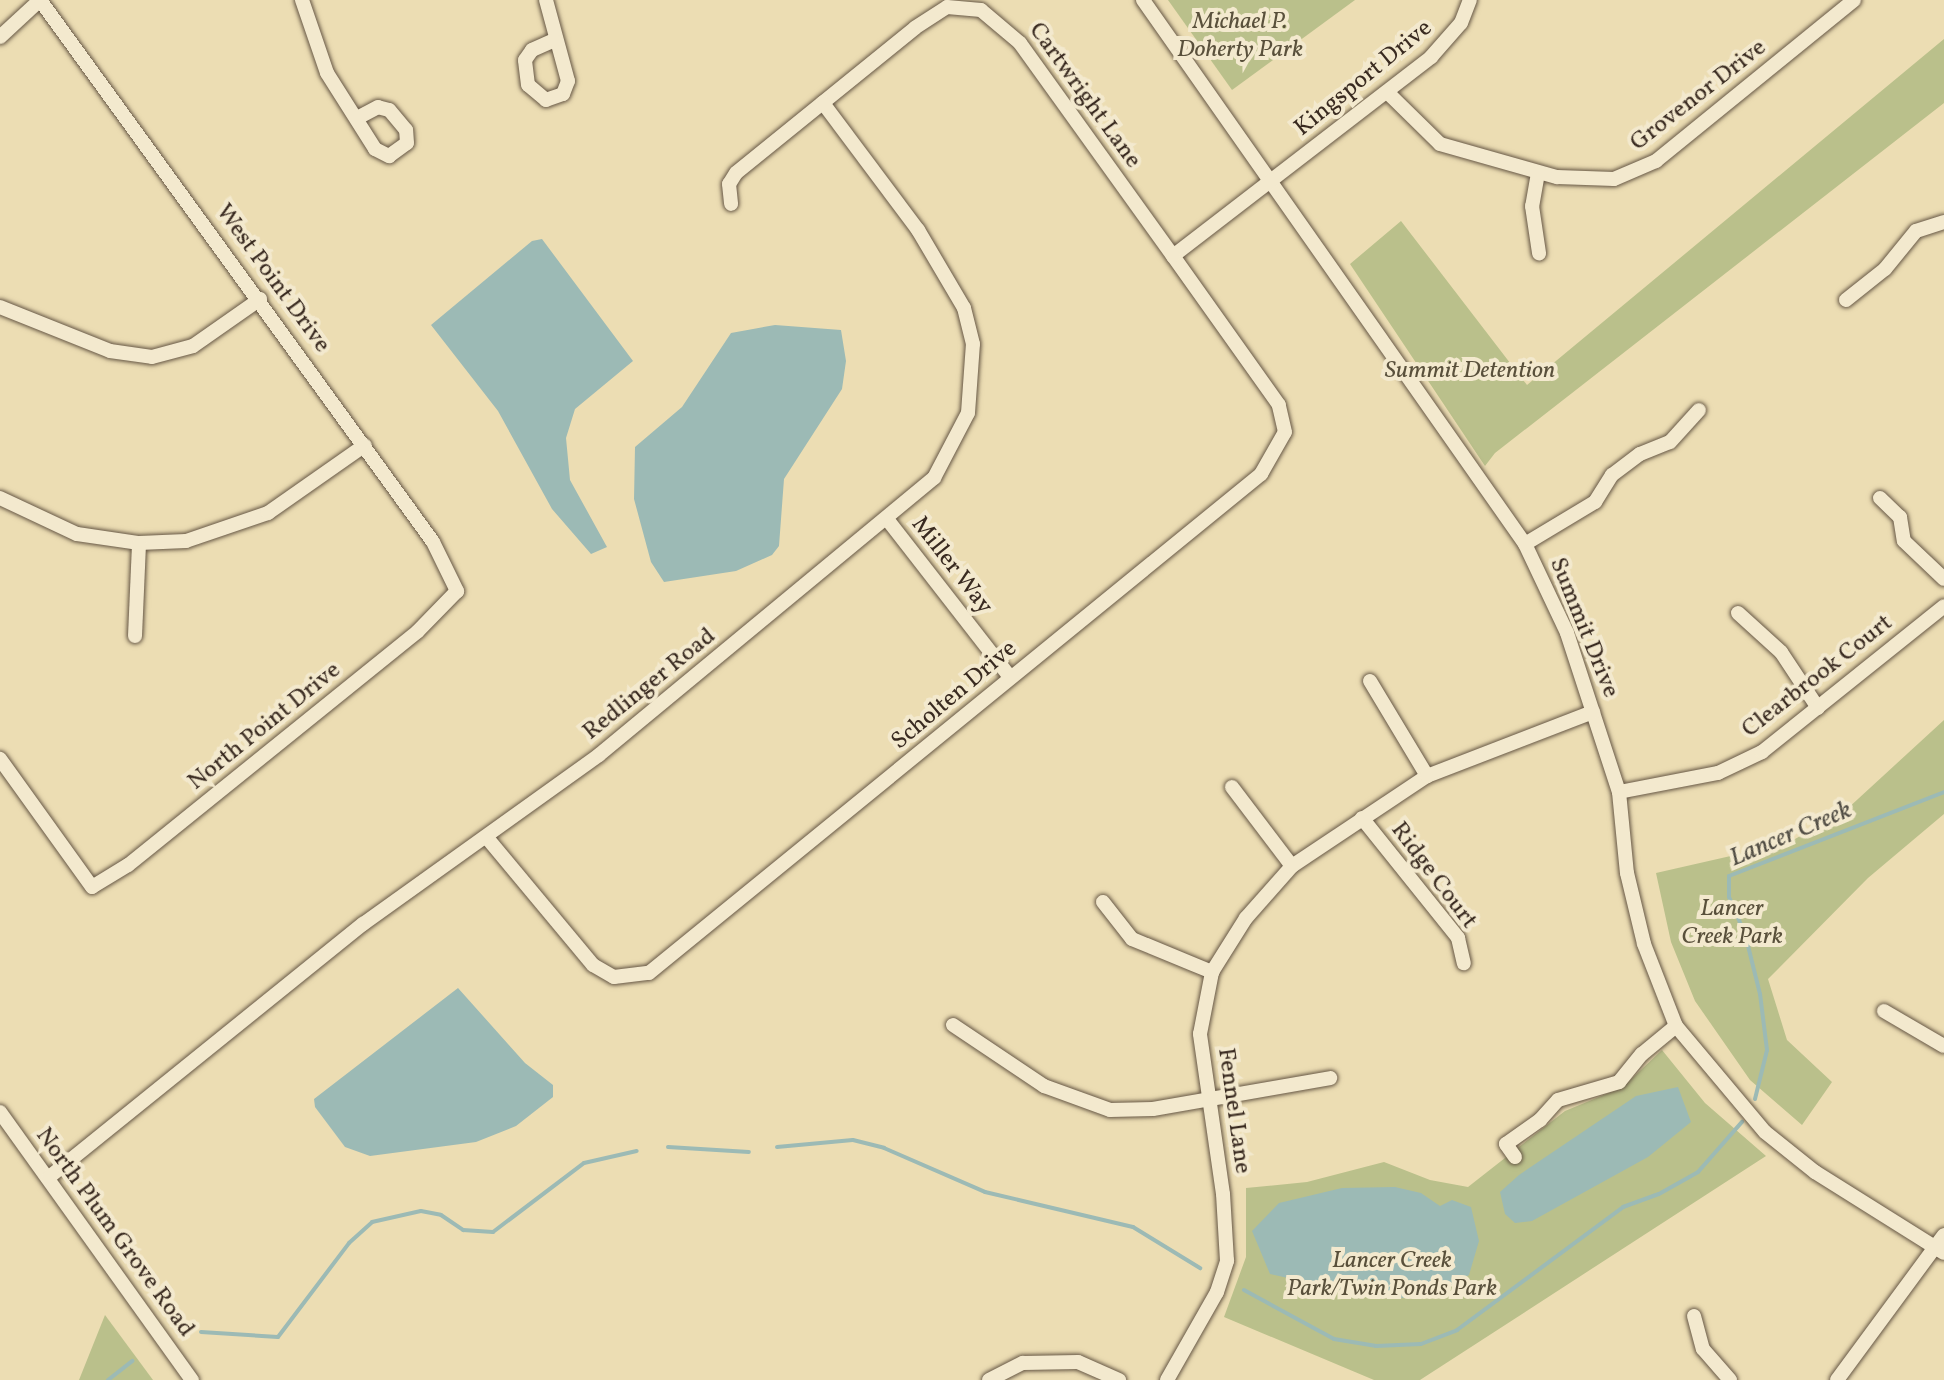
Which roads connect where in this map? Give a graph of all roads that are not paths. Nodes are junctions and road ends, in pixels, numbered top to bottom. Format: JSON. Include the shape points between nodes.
{"nodes":[{"id":1,"x":40,"y":0,"type":"edge"},
{"id":2,"x":302,"y":0,"type":"edge"},
{"id":3,"x":546,"y":0,"type":"edge"},
{"id":4,"x":1143,"y":0,"type":"edge"},
{"id":5,"x":1470,"y":0,"type":"edge"},
{"id":6,"x":1854,"y":0,"type":"edge"},
{"id":7,"x":0,"y":37,"type":"edge"},
{"id":8,"x":554,"y":40,"type":"dead end"},
{"id":9,"x":1387,"y":92,"type":"junction"},
{"id":10,"x":823,"y":103,"type":"junction"},
{"id":11,"x":357,"y":118,"type":"dead end"},
{"id":12,"x":1538,"y":173,"type":"junction"},
{"id":13,"x":1271,"y":181,"type":"junction"},
{"id":14,"x":731,"y":204,"type":"dead end"},
{"id":15,"x":1944,"y":222,"type":"edge"},
{"id":16,"x":1539,"y":253,"type":"dead end"},
{"id":17,"x":1173,"y":256,"type":"junction"},
{"id":18,"x":260,"y":299,"type":"junction"},
{"id":19,"x":1846,"y":300,"type":"dead end"},
{"id":20,"x":0,"y":307,"type":"edge"},
{"id":21,"x":1699,"y":410,"type":"dead end"},
{"id":22,"x":365,"y":445,"type":"junction"},
{"id":23,"x":0,"y":498,"type":"edge"},
{"id":24,"x":1880,"y":498,"type":"dead end"},
{"id":25,"x":887,"y":519,"type":"junction"},
{"id":26,"x":139,"y":543,"type":"junction"},
{"id":27,"x":1525,"y":544,"type":"junction"},
{"id":28,"x":1944,"y":579,"type":"edge"},
{"id":29,"x":457,"y":591,"type":"joint"},
{"id":30,"x":1944,"y":606,"type":"edge"},
{"id":31,"x":1738,"y":613,"type":"dead end"},
{"id":32,"x":135,"y":636,"type":"dead end"},
{"id":33,"x":1010,"y":677,"type":"junction"},
{"id":34,"x":1370,"y":681,"type":"dead end"},
{"id":35,"x":1818,"y":708,"type":"junction"},
{"id":36,"x":1593,"y":712,"type":"junction"},
{"id":37,"x":0,"y":759,"type":"edge"},
{"id":38,"x":1427,"y":776,"type":"junction"},
{"id":39,"x":1232,"y":787,"type":"dead end"},
{"id":40,"x":1619,"y":792,"type":"junction"},
{"id":41,"x":1362,"y":818,"type":"junction"},
{"id":42,"x":488,"y":839,"type":"junction"},
{"id":43,"x":1292,"y":866,"type":"junction"},
{"id":44,"x":1103,"y":902,"type":"dead end"},
{"id":45,"x":1464,"y":963,"type":"dead end"},
{"id":46,"x":1212,"y":972,"type":"junction"},
{"id":47,"x":1884,"y":1011,"type":"dead end"},
{"id":48,"x":953,"y":1025,"type":"dead end"},
{"id":49,"x":1676,"y":1026,"type":"junction"},
{"id":50,"x":1944,"y":1046,"type":"edge"},
{"id":51,"x":1330,"y":1078,"type":"dead end"},
{"id":52,"x":1206,"y":1100,"type":"junction"},
{"id":53,"x":0,"y":1112,"type":"edge"},
{"id":54,"x":1515,"y":1157,"type":"dead end"},
{"id":55,"x":48,"y":1178,"type":"junction"},
{"id":56,"x":1941,"y":1245,"type":"edge"},
{"id":57,"x":1694,"y":1316,"type":"dead end"},
{"id":58,"x":192,"y":1380,"type":"edge"},
{"id":59,"x":989,"y":1380,"type":"edge"},
{"id":60,"x":1119,"y":1380,"type":"edge"},
{"id":61,"x":1167,"y":1380,"type":"edge"},
{"id":62,"x":1730,"y":1380,"type":"edge"},
{"id":63,"x":1837,"y":1380,"type":"edge"}],
"edges":[{"from":1,"to":7,"type":"street"},
{"from":1,"to":18,"type":"street","name":"West Point Drive"},
{"from":2,"to":11,"type":"street","via":[[327,73]]},
{"from":3,"to":8,"type":"street"},
{"from":4,"to":13,"type":"street","name":"Summit Drive"},
{"from":5,"to":9,"type":"street","name":"Kingsport Drive","via":[[1448,41]]},
{"from":6,"to":12,"type":"street","name":"Grovenor Drive","via":[[1648,166],[1600,181]]},
{"from":9,"to":12,"type":"street","name":"Grovenor Drive","via":[[1440,144]]},
{"from":9,"to":13,"type":"street","name":"Kingsport Drive"},
{"from":10,"to":14,"type":"street","name":"Cartwright Lane","via":[[736,173],[729,184]]},
{"from":10,"to":17,"type":"street","name":"Cartwright Lane","via":[[935,13],[958,5],[981,10],[1020,43]]},
{"from":10,"to":25,"type":"street","name":"Redlinger Road","via":[[948,274],[973,344],[968,413],[953,449],[934,478]]},
{"from":12,"to":16,"type":"street","via":[[1532,206]]},
{"from":13,"to":17,"type":"street","name":"Kingsport Drive"},
{"from":13,"to":27,"type":"street","name":"Summit Drive"},
{"from":15,"to":19,"type":"street","via":[[1916,231],[1885,269]]},
{"from":17,"to":33,"type":"street","name":"Scholten Drive","via":[[1279,405],[1285,432],[1261,474]]},
{"from":18,"to":20,"type":"street","via":[[193,346],[152,357],[110,351]]},
{"from":18,"to":22,"type":"street","name":"West Point Drive"},
{"from":21,"to":27,"type":"street","via":[[1670,442],[1640,454],[1612,475],[1595,502]]},
{"from":22,"to":26,"type":"street","via":[[257,518],[203,538]]},
{"from":22,"to":29,"type":"street","name":"West Point Drive","via":[[433,542]]},
{"from":23,"to":26,"type":"street","via":[[77,534]]},
{"from":24,"to":28,"type":"street","via":[[1900,517],[1904,541]]},
{"from":25,"to":33,"type":"street","name":"Miller Way"},
{"from":25,"to":42,"type":"street","name":"Redlinger Road"},
{"from":26,"to":32,"type":"street"},
{"from":27,"to":36,"type":"street","name":"Summit Drive","via":[[1567,633]]},
{"from":29,"to":37,"type":"street","name":"North Point Drive","via":[[405,642],[128,865],[92,887]]},
{"from":30,"to":35,"type":"street","name":"Clearbrook Court"},
{"from":31,"to":35,"type":"street","via":[[1781,652]]},
{"from":33,"to":42,"type":"street","name":"Scholten Drive","via":[[640,977],[614,977],[580,953]]},
{"from":34,"to":38,"type":"street"},
{"from":35,"to":40,"type":"street","name":"Clearbrook Court","via":[[1762,752],[1718,773]]},
{"from":36,"to":38,"type":"street","name":"Fennel Lane"},
{"from":36,"to":40,"type":"street","name":"Summit Drive"},
{"from":38,"to":41,"type":"street","name":"Fennel Lane"},
{"from":39,"to":43,"type":"street"},
{"from":40,"to":49,"type":"street","name":"Summit Drive","via":[[1627,873],[1644,944]]},
{"from":41,"to":43,"type":"street","name":"Fennel Lane"},
{"from":41,"to":45,"type":"street","name":"Ridge Court","via":[[1458,938]]},
{"from":42,"to":55,"type":"street","name":"Redlinger Road","via":[[351,933]]},
{"from":43,"to":46,"type":"street","name":"Fennel Lane","via":[[1246,918]]},
{"from":44,"to":46,"type":"street","via":[[1132,939]]},
{"from":46,"to":52,"type":"street","name":"Fennel Lane","via":[[1200,1034]]},
{"from":47,"to":50,"type":"street"},
{"from":48,"to":52,"type":"street","via":[[1044,1086],[1110,1110]]},
{"from":49,"to":54,"type":"street","via":[[1619,1082],[1558,1100],[1506,1144]]},
{"from":49,"to":56,"type":"street","name":"Summit Drive","via":[[1765,1132],[1815,1172]]},
{"from":51,"to":52,"type":"street"},
{"from":52,"to":61,"type":"street","name":"Fennel Lane","via":[[1223,1194],[1227,1261],[1217,1292]]},
{"from":53,"to":55,"type":"street","name":"North Plum Grove Road"},
{"from":55,"to":58,"type":"street","name":"North Plum Grove Road"},
{"from":56,"to":63,"type":"street"},
{"from":57,"to":62,"type":"street","via":[[1703,1349]]},
{"from":59,"to":60,"type":"street","via":[[1023,1363],[1078,1362]]}]}
